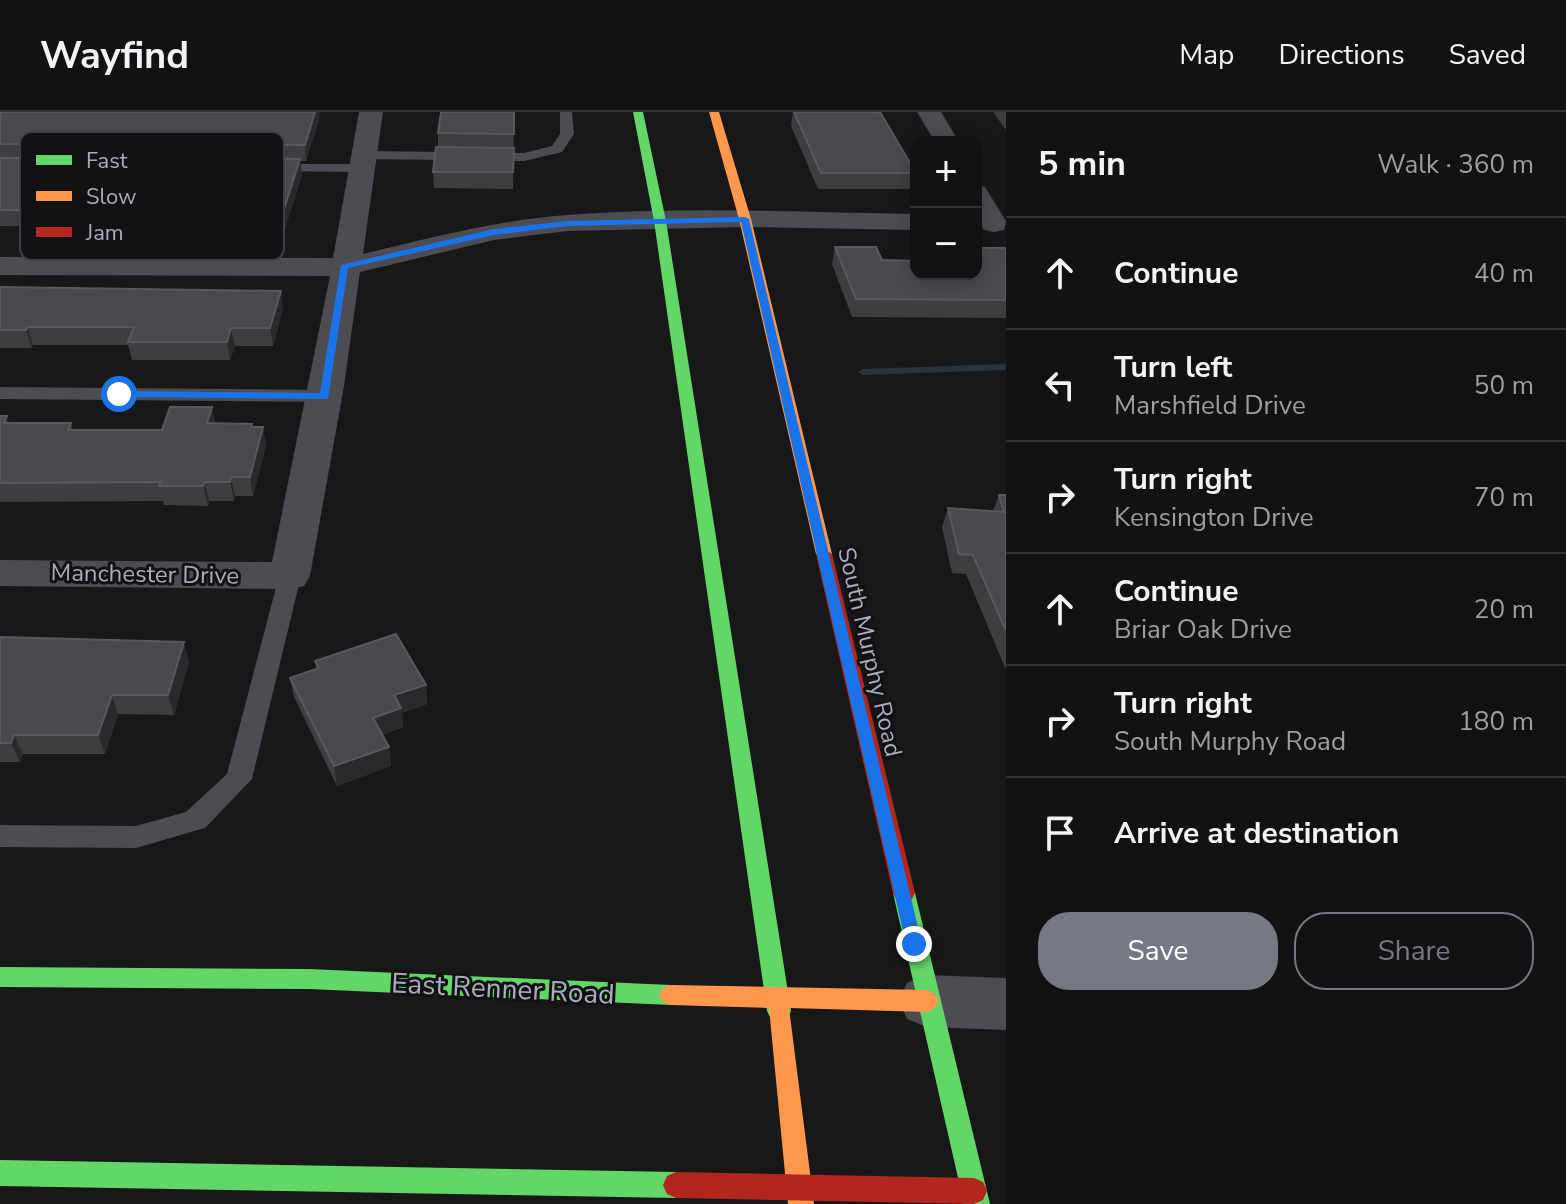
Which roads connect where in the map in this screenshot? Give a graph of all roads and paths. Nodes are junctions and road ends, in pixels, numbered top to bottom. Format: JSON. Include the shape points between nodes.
{"nodes":[{"id":1,"x":371,"y":112,"type":"edge"},
{"id":2,"x":566,"y":112,"type":"edge"},
{"id":3,"x":638,"y":112,"type":"edge"},
{"id":4,"x":714,"y":112,"type":"edge"},
{"id":5,"x":929,"y":112,"type":"edge"},
{"id":6,"x":943,"y":136,"type":"edge"},
{"id":7,"x":362,"y":162,"type":"junction"},
{"id":8,"x":284,"y":167,"type":"edge"},
{"id":9,"x":982,"y":205,"type":"edge"},
{"id":10,"x":745,"y":219,"type":"junction"},
{"id":11,"x":660,"y":221,"type":"junction"},
{"id":12,"x":910,"y":222,"type":"edge"},
{"id":13,"x":992,"y":224,"type":"edge"},
{"id":14,"x":0,"y":266,"type":"edge"},
{"id":15,"x":344,"y":267,"type":"junction"},
{"id":16,"x":0,"y":393,"type":"edge"},
{"id":17,"x":325,"y":396,"type":"junction"},
{"id":18,"x":0,"y":573,"type":"edge"},
{"id":19,"x":290,"y":576,"type":"junction"},
{"id":20,"x":0,"y":836,"type":"edge"},
{"id":21,"x":0,"y":977,"type":"edge"},
{"id":22,"x":777,"y":995,"type":"junction"},
{"id":23,"x":927,"y":1001,"type":"junction"},
{"id":24,"x":1006,"y":1004,"type":"edge"},
{"id":25,"x":13,"y":1183,"type":"edge"},
{"id":26,"x":986,"y":1195,"type":"edge"},
{"id":27,"x":800,"y":1196,"type":"edge"}],
"edges":[{"from":1,"to":7,"type":"street"},
{"from":2,"to":7,"type":"lane","via":[[567,134],[557,149],[524,157]]},
{"from":3,"to":11,"type":"main road"},
{"from":4,"to":10,"type":"main road","name":"South Murphy Road"},
{"from":5,"to":6,"type":"street"},
{"from":7,"to":8,"type":"lane"},
{"from":7,"to":15,"type":"street"},
{"from":9,"to":13,"type":"street"},
{"from":10,"to":11,"type":"street"},
{"from":10,"to":12,"type":"street"},
{"from":10,"to":23,"type":"main road","name":"South Murphy Road"},
{"from":11,"to":15,"type":"street","via":[[567,223],[494,232]]},
{"from":11,"to":22,"type":"main road"},
{"from":14,"to":15,"type":"street"},
{"from":15,"to":17,"type":"street"},
{"from":16,"to":17,"type":"lane"},
{"from":17,"to":19,"type":"street"},
{"from":18,"to":19,"type":"street","name":"Manchester Drive"},
{"from":19,"to":20,"type":"lane","via":[[239,779],[195,820],[136,837]]},
{"from":21,"to":22,"type":"main road","name":"East Renner Road","via":[[309,979]]},
{"from":22,"to":23,"type":"main road","name":"East Renner Road"},
{"from":22,"to":27,"type":"main road"},
{"from":23,"to":24,"type":"street","name":"East Renner Road"},
{"from":23,"to":26,"type":"main road","name":"South Murphy Road"},
{"from":25,"to":27,"type":"main road"},
{"from":26,"to":27,"type":"main road"}]}
